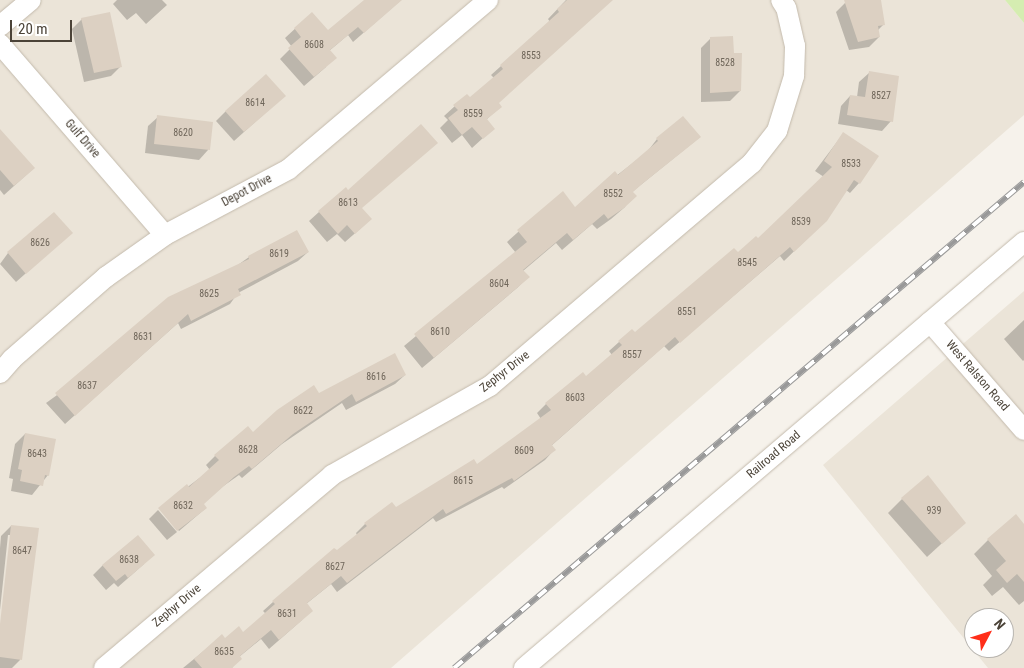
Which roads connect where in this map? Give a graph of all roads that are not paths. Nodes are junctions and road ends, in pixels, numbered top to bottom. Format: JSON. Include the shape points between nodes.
{"nodes":[{"id":1,"x":31,"y":0,"type":"edge"},
{"id":2,"x":488,"y":0,"type":"edge"},
{"id":3,"x":781,"y":0,"type":"edge"},
{"id":4,"x":0,"y":26,"type":"edge"},
{"id":5,"x":0,"y":44,"type":"edge"},
{"id":6,"x":165,"y":234,"type":"junction"},
{"id":7,"x":1024,"y":242,"type":"edge"},
{"id":8,"x":930,"y":322,"type":"junction"},
{"id":9,"x":0,"y":372,"type":"edge"},
{"id":10,"x":1024,"y":430,"type":"edge"},
{"id":11,"x":104,"y":668,"type":"edge"},
{"id":12,"x":524,"y":668,"type":"edge"}],
"edges":[{"from":1,"to":4,"type":"street"},
{"from":2,"to":6,"type":"street","name":"Depot Drive","via":[[289,169]]},
{"from":3,"to":11,"type":"street","name":"Zephyr Drive","via":[[795,46],[794,76],[777,131],[752,163],[490,386],[332,474]]},
{"from":5,"to":6,"type":"street","name":"Gulf Drive"},
{"from":6,"to":9,"type":"street","name":"Depot Drive","via":[[106,277]]},
{"from":7,"to":8,"type":"street","name":"Railroad Road"},
{"from":8,"to":10,"type":"street","name":"West Ralston Road"},
{"from":8,"to":12,"type":"street","name":"Railroad Road"}]}
